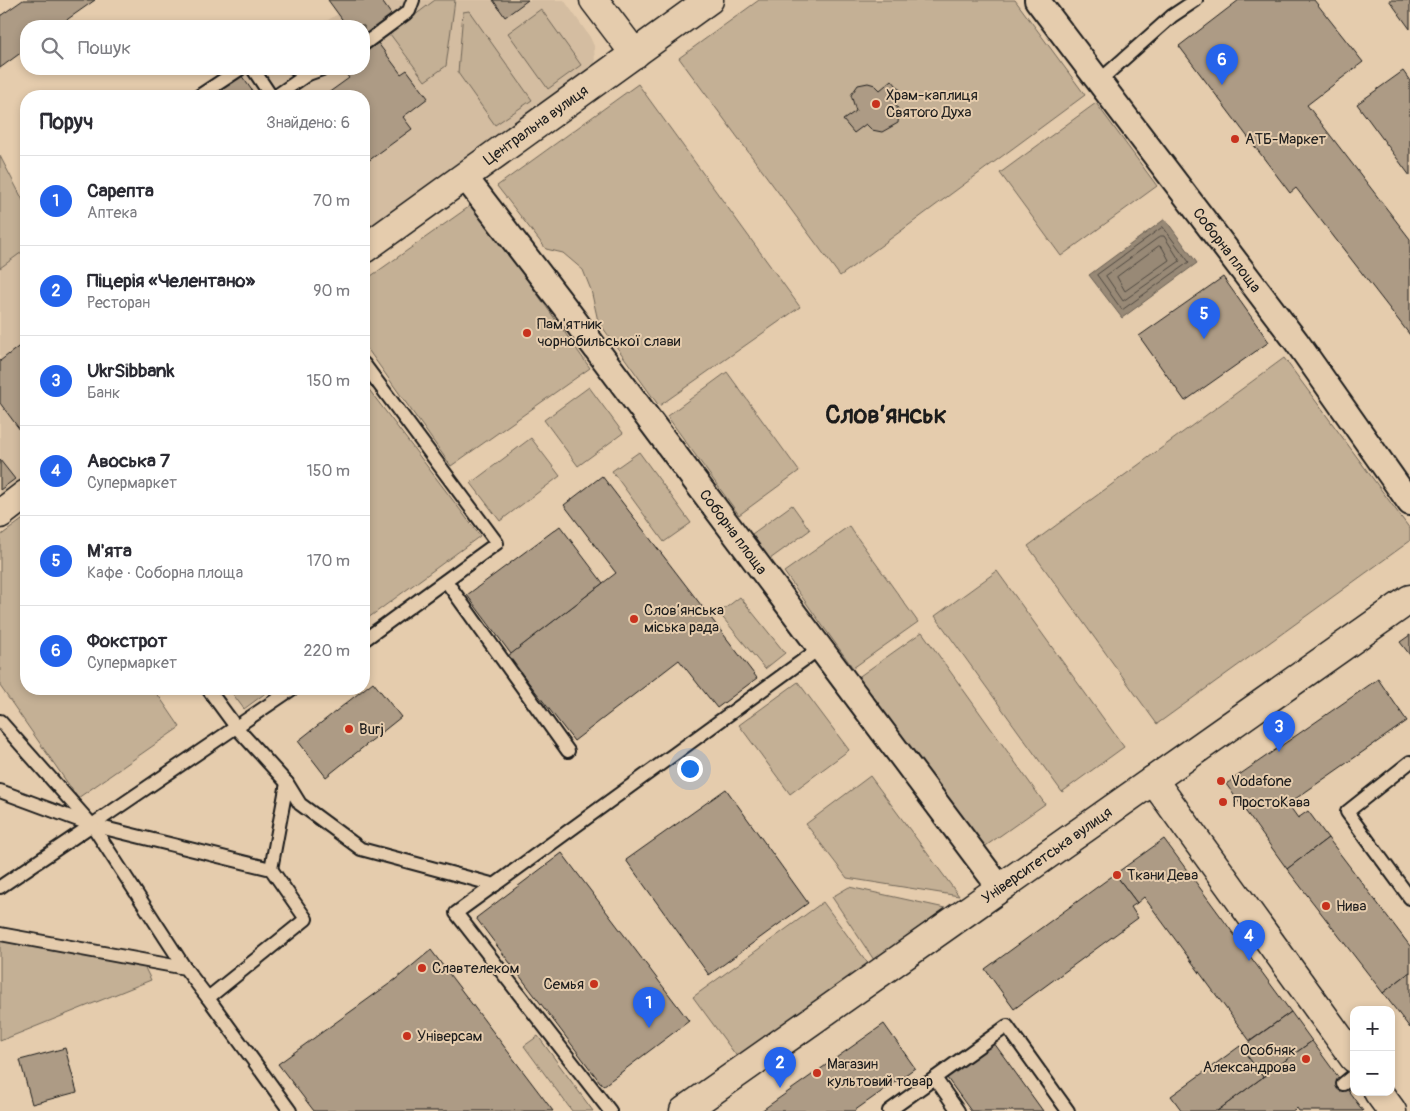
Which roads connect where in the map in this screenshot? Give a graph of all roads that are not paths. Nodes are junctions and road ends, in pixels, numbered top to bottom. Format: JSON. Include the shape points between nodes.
{"nodes":[{"id":1,"x":413,"y":0,"type":"edge"},
{"id":2,"x":594,"y":0,"type":"edge"},
{"id":3,"x":709,"y":0,"type":"edge"},
{"id":4,"x":1037,"y":0,"type":"edge"},
{"id":5,"x":1196,"y":0,"type":"edge"},
{"id":6,"x":370,"y":40,"type":"edge"},
{"id":7,"x":634,"y":54,"type":"junction"},
{"id":8,"x":231,"y":75,"type":"edge"},
{"id":9,"x":257,"y":75,"type":"edge"},
{"id":10,"x":307,"y":75,"type":"edge"},
{"id":11,"x":1099,"y":82,"type":"junction"},
{"id":12,"x":208,"y":90,"type":"edge"},
{"id":13,"x":267,"y":90,"type":"edge"},
{"id":14,"x":285,"y":90,"type":"edge"},
{"id":15,"x":465,"y":177,"type":"junction"},
{"id":16,"x":370,"y":245,"type":"edge"},
{"id":17,"x":370,"y":372,"type":"edge"},
{"id":18,"x":20,"y":499,"type":"edge"},
{"id":19,"x":1410,"y":503,"type":"edge"},
{"id":20,"x":0,"y":514,"type":"edge"},
{"id":21,"x":446,"y":580,"type":"junction"},
{"id":22,"x":1410,"y":599,"type":"edge"},
{"id":23,"x":370,"y":636,"type":"edge"},
{"id":24,"x":820,"y":648,"type":"junction"},
{"id":25,"x":212,"y":695,"type":"edge"},
{"id":26,"x":283,"y":695,"type":"edge"},
{"id":27,"x":0,"y":722,"type":"edge"},
{"id":28,"x":236,"y":727,"type":"junction"},
{"id":29,"x":568,"y":751,"type":"dead end"},
{"id":30,"x":1410,"y":762,"type":"edge"},
{"id":31,"x":1153,"y":780,"type":"junction"},
{"id":32,"x":287,"y":782,"type":"junction"},
{"id":33,"x":0,"y":791,"type":"edge"},
{"id":34,"x":92,"y":825,"type":"junction"},
{"id":35,"x":271,"y":869,"type":"junction"},
{"id":36,"x":495,"y":885,"type":"junction"},
{"id":37,"x":0,"y":888,"type":"edge"},
{"id":38,"x":1000,"y":888,"type":"junction"},
{"id":39,"x":1410,"y":898,"type":"edge"},
{"id":40,"x":0,"y":934,"type":"edge"},
{"id":41,"x":185,"y":968,"type":"junction"},
{"id":42,"x":208,"y":998,"type":"junction"},
{"id":43,"x":1350,"y":1052,"type":"edge"},
{"id":44,"x":935,"y":1078,"type":"junction"},
{"id":45,"x":1350,"y":1078,"type":"edge"},
{"id":46,"x":1343,"y":1084,"type":"dead end"},
{"id":47,"x":1381,"y":1096,"type":"edge"},
{"id":48,"x":290,"y":1111,"type":"edge"},
{"id":49,"x":610,"y":1111,"type":"edge"},
{"id":50,"x":684,"y":1111,"type":"edge"},
{"id":51,"x":889,"y":1111,"type":"edge"},
{"id":52,"x":958,"y":1111,"type":"edge"},
{"id":53,"x":1068,"y":1111,"type":"edge"},
{"id":54,"x":1392,"y":1111,"type":"edge"}],
"edges":[{"from":1,"to":6,"type":"lane","via":[[409,11]]},
{"from":2,"to":7,"type":"street"},
{"from":3,"to":7,"type":"street","name":"Центральна вулиця"},
{"from":4,"to":11,"type":"street","name":"Соборна площа"},
{"from":5,"to":11,"type":"lane","via":[[1172,16]]},
{"from":7,"to":15,"type":"street","name":"Центральна вулиця"},
{"from":8,"to":12,"type":"lane"},
{"from":9,"to":13,"type":"lane"},
{"from":10,"to":14,"type":"lane"},
{"from":11,"to":19,"type":"street","name":"Соборна площа","via":[[1296,341]]},
{"from":15,"to":16,"type":"street","name":"Центральна вулиця"},
{"from":15,"to":24,"type":"street","name":"Соборна площа"},
{"from":17,"to":21,"type":"lane","via":[[497,543]]},
{"from":18,"to":20,"type":"street"},
{"from":21,"to":23,"type":"lane"},
{"from":21,"to":29,"type":"lane"},
{"from":22,"to":31,"type":"street","name":"Університетська вулиця"},
{"from":24,"to":36,"type":"lane"},
{"from":24,"to":38,"type":"street","name":"Соборна площа"},
{"from":25,"to":28,"type":"lane"},
{"from":26,"to":28,"type":"lane"},
{"from":27,"to":34,"type":"lane"},
{"from":28,"to":32,"type":"lane"},
{"from":28,"to":34,"type":"lane"},
{"from":30,"to":39,"type":"lane","via":[[1346,812]]},
{"from":31,"to":38,"type":"street","name":"Університетська вулиця"},
{"from":31,"to":43,"type":"street"},
{"from":32,"to":35,"type":"lane"},
{"from":32,"to":36,"type":"lane","via":[[300,804],[361,850]]},
{"from":33,"to":34,"type":"lane"},
{"from":34,"to":35,"type":"lane"},
{"from":34,"to":37,"type":"lane"},
{"from":34,"to":41,"type":"lane"},
{"from":35,"to":42,"type":"lane","via":[[306,919]]},
{"from":36,"to":49,"type":"lane","via":[[456,913]]},
{"from":38,"to":50,"type":"street","name":"Університетська вулиця"},
{"from":40,"to":41,"type":"lane"},
{"from":41,"to":42,"type":"lane"},
{"from":42,"to":48,"type":"lane"},
{"from":44,"to":51,"type":"lane"},
{"from":44,"to":52,"type":"lane"},
{"from":44,"to":53,"type":"lane","via":[[1007,1026]]},
{"from":45,"to":46,"type":"lane"},
{"from":47,"to":54,"type":"street"}]}
